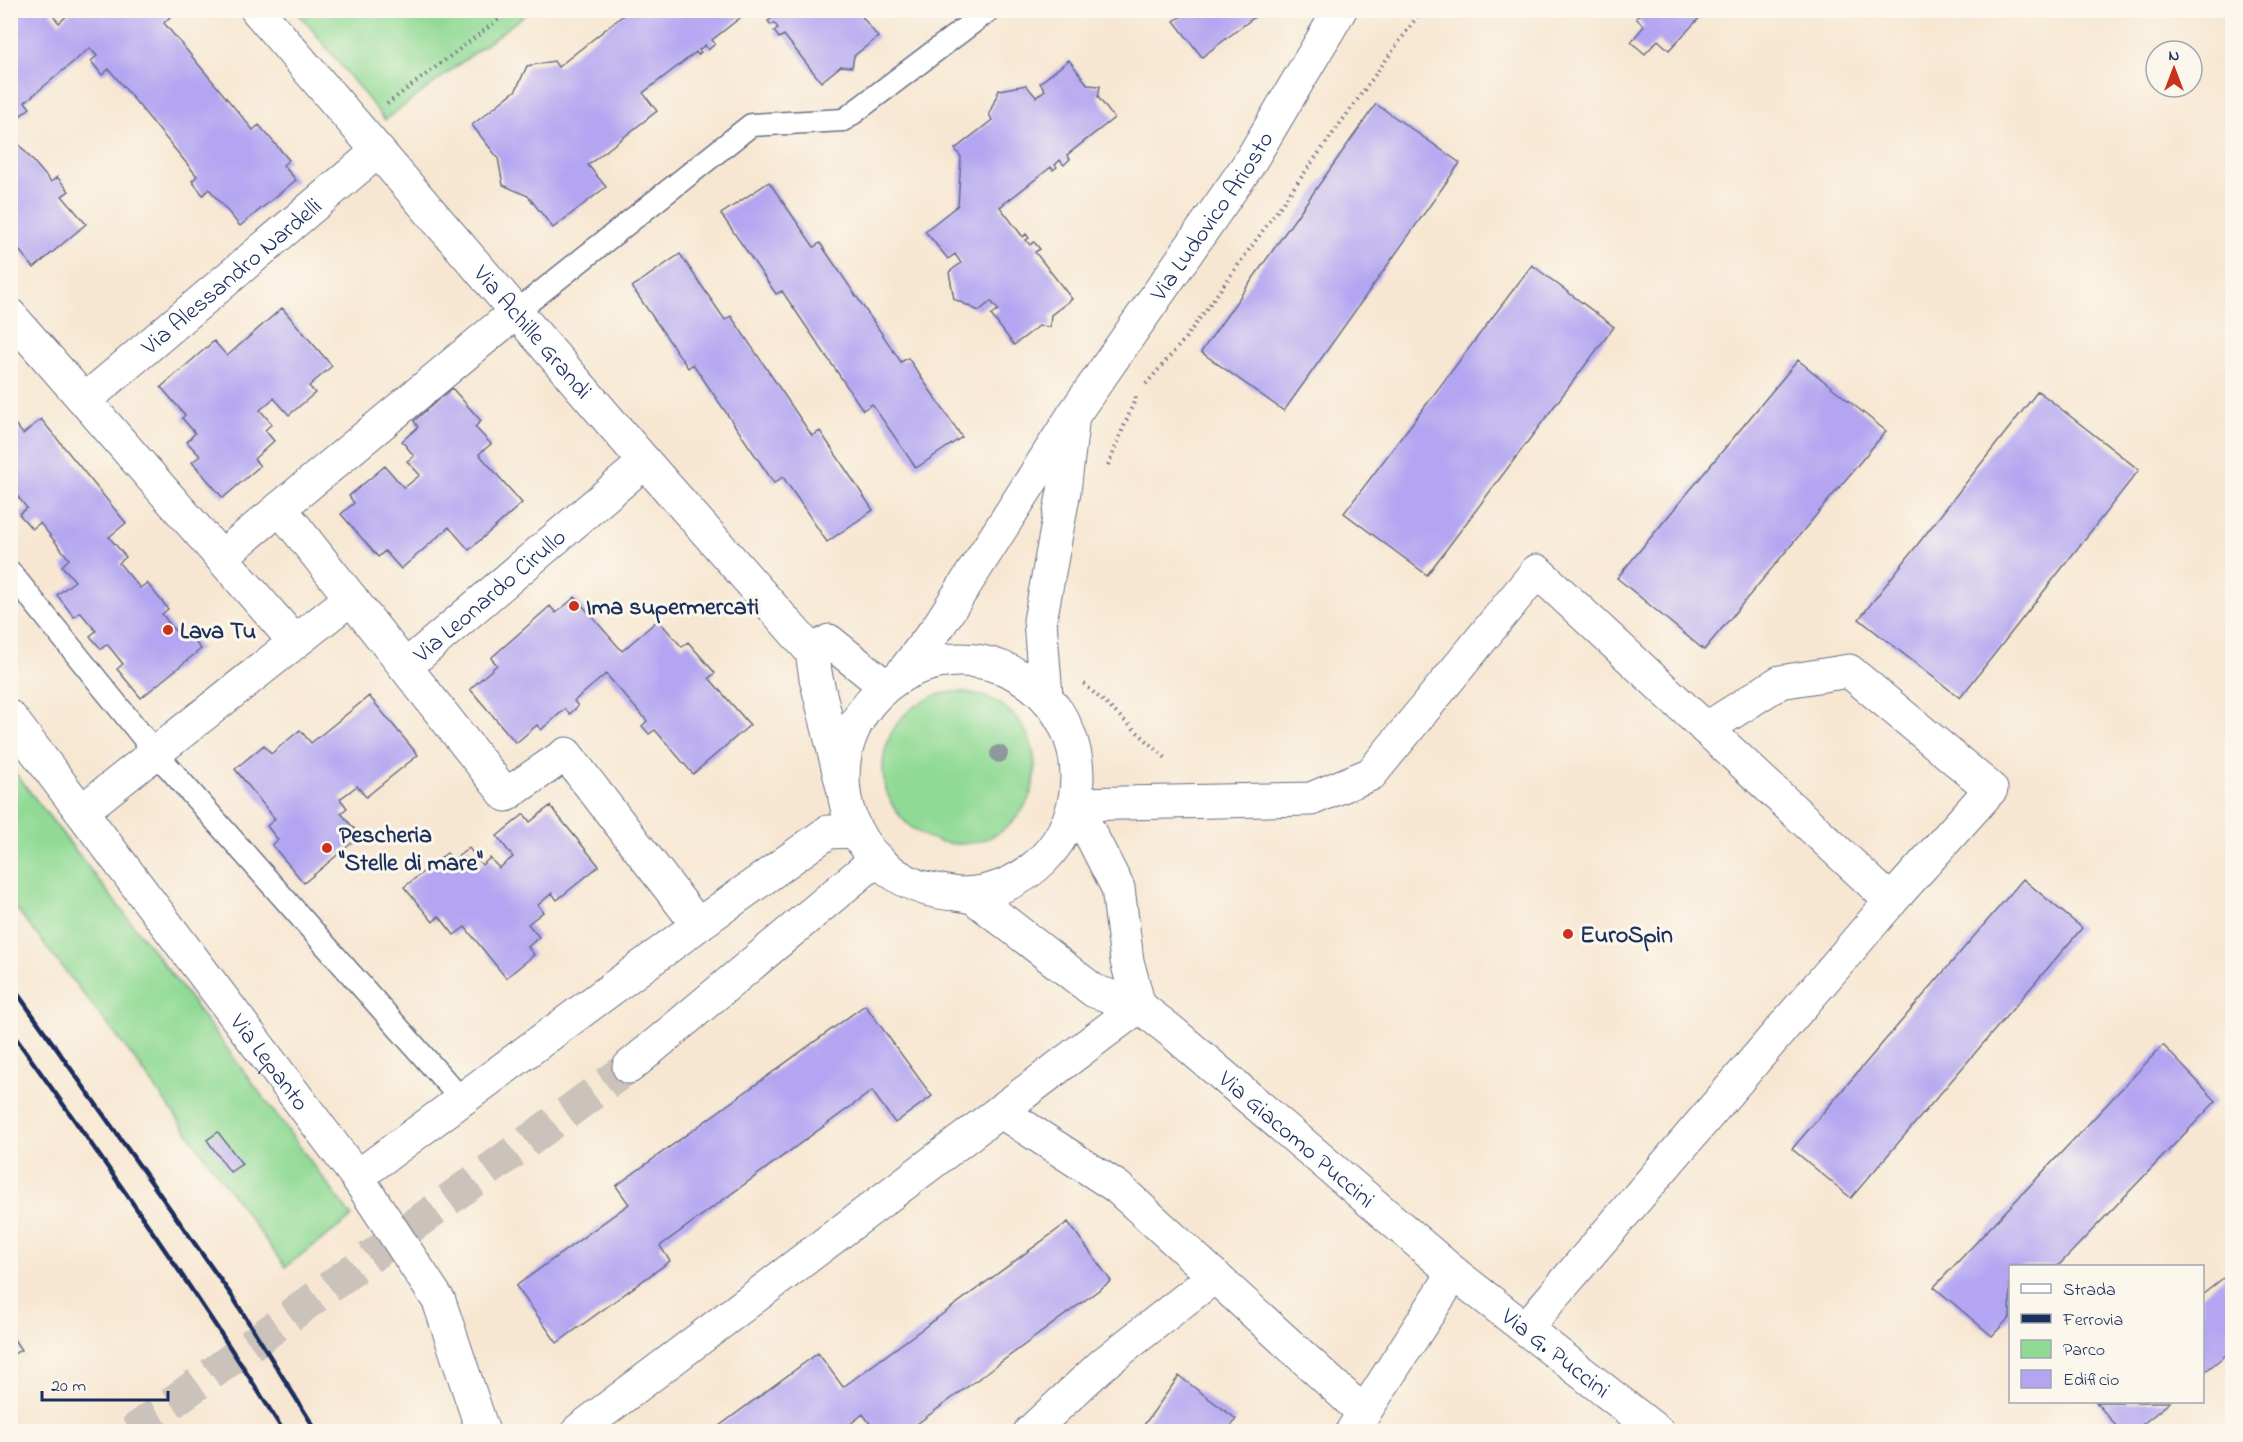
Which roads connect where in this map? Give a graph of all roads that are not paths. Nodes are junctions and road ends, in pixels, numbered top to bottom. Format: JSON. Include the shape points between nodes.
{"nodes":[{"id":1,"x":257,"y":10,"type":"edge"},
{"id":2,"x":988,"y":10,"type":"edge"},
{"id":3,"x":1340,"y":10,"type":"edge"},
{"id":4,"x":368,"y":139,"type":"junction"},
{"id":5,"x":516,"y":312,"type":"junction"},
{"id":6,"x":10,"y":315,"type":"edge"},
{"id":7,"x":85,"y":400,"type":"junction"},
{"id":8,"x":1074,"y":414,"type":"junction"},
{"id":9,"x":645,"y":462,"type":"junction"},
{"id":10,"x":280,"y":508,"type":"junction"},
{"id":11,"x":221,"y":557,"type":"junction"},
{"id":12,"x":10,"y":572,"type":"edge"},
{"id":13,"x":351,"y":598,"type":"junction"},
{"id":14,"x":295,"y":642,"type":"junction"},
{"id":15,"x":812,"y":652,"type":"junction"},
{"id":16,"x":405,"y":667,"type":"junction"},
{"id":17,"x":893,"y":681,"type":"junction"},
{"id":18,"x":1046,"y":696,"type":"junction"},
{"id":19,"x":10,"y":717,"type":"edge"},
{"id":20,"x":1706,"y":729,"type":"junction"},
{"id":21,"x":155,"y":752,"type":"junction"},
{"id":22,"x":843,"y":788,"type":"junction"},
{"id":23,"x":1075,"y":804,"type":"junction"},
{"id":24,"x":82,"y":811,"type":"junction"},
{"id":25,"x":856,"y":831,"type":"junction"},
{"id":26,"x":878,"y":859,"type":"junction"},
{"id":27,"x":925,"y":888,"type":"junction"},
{"id":28,"x":1892,"y":901,"type":"junction"},
{"id":29,"x":698,"y":925,"type":"junction"},
{"id":30,"x":1139,"y":1006,"type":"junction"},
{"id":31,"x":629,"y":1067,"type":"tunnel mouth"},
{"id":32,"x":462,"y":1100,"type":"junction"},
{"id":33,"x":1000,"y":1111,"type":"junction"},
{"id":34,"x":357,"y":1177,"type":"junction"},
{"id":35,"x":1454,"y":1273,"type":"junction"},
{"id":36,"x":1215,"y":1276,"type":"junction"},
{"id":37,"x":1526,"y":1328,"type":"junction"},
{"id":38,"x":1358,"y":1422,"type":"edge"},
{"id":39,"x":579,"y":1430,"type":"dead end"},
{"id":40,"x":483,"y":1431,"type":"edge"},
{"id":41,"x":1030,"y":1431,"type":"edge"},
{"id":42,"x":1658,"y":1431,"type":"edge"}],
"edges":[{"from":1,"to":4,"type":"street","name":"Via Achille Grandi"},
{"from":2,"to":5,"type":"lane","via":[[844,120],[752,125]]},
{"from":3,"to":8,"type":"street","name":"Via Ludovico Ariosto","via":[[1248,165]]},
{"from":4,"to":5,"type":"street","name":"Via Achille Grandi"},
{"from":4,"to":7,"type":"street","name":"Via Alessandro Nardelli"},
{"from":5,"to":9,"type":"street","name":"Via Achille Grandi"},
{"from":5,"to":10,"type":"street"},
{"from":6,"to":7,"type":"street"},
{"from":7,"to":11,"type":"street"},
{"from":8,"to":17,"type":"street","name":"Via Ludovico Ariosto","via":[[938,627]]},
{"from":8,"to":18,"type":"street","via":[[1040,621]]},
{"from":9,"to":15,"type":"street","name":"Via Achille Grandi"},
{"from":9,"to":16,"type":"street","name":"Via Leonardo Cirullo"},
{"from":10,"to":11,"type":"street"},
{"from":10,"to":13,"type":"street"},
{"from":11,"to":14,"type":"street"},
{"from":12,"to":21,"type":"lane"},
{"from":13,"to":14,"type":"street"},
{"from":13,"to":16,"type":"street"},
{"from":14,"to":21,"type":"street"},
{"from":15,"to":17,"type":"street","via":[[829,641]]},
{"from":15,"to":22,"type":"street"},
{"from":16,"to":29,"type":"street","name":"Via Leonardo Cirullo","via":[[506,795],[566,754]]},
{"from":17,"to":18,"type":"street","via":[[948,660],[984,662],[1013,672]]},
{"from":17,"to":22,"type":"street","name":"Via Ludovico Ariosto","via":[[856,722],[843,760]]},
{"from":18,"to":23,"type":"street","via":[[1065,724],[1076,753]]},
{"from":19,"to":24,"type":"street","name":"Via Lepanto"},
{"from":20,"to":23,"type":"street","via":[[1537,571],[1371,774],[1311,799]]},
{"from":20,"to":28,"type":"street"},
{"from":20,"to":28,"type":"street","via":[[1780,682],[1849,671],[1991,789]]},
{"from":21,"to":24,"type":"street"},
{"from":21,"to":32,"type":"lane"},
{"from":22,"to":25,"type":"street"},
{"from":23,"to":27,"type":"street","via":[[1062,836],[1026,874],[988,891],[966,894]]},
{"from":23,"to":30,"type":"street","via":[[1118,888],[1127,961]]},
{"from":24,"to":34,"type":"street","name":"Via Lepanto"},
{"from":25,"to":26,"type":"street"},
{"from":25,"to":29,"type":"street","via":[[828,832]]},
{"from":26,"to":27,"type":"street","via":[[895,874]]},
{"from":26,"to":31,"type":"street"},
{"from":27,"to":30,"type":"street","name":"Via Giacomo Puccini","via":[[973,897],[1094,991]]},
{"from":28,"to":37,"type":"street"},
{"from":29,"to":32,"type":"street"},
{"from":30,"to":33,"type":"street"},
{"from":30,"to":35,"type":"street","name":"Via Giacomo Puccini"},
{"from":32,"to":34,"type":"street"},
{"from":33,"to":36,"type":"street","via":[[1117,1187]]},
{"from":33,"to":39,"type":"street"},
{"from":34,"to":40,"type":"street","name":"Via Lepanto","via":[[439,1301]]},
{"from":35,"to":37,"type":"street","name":"Via G. Puccini"},
{"from":35,"to":38,"type":"street"},
{"from":36,"to":38,"type":"street"},
{"from":36,"to":41,"type":"street","via":[[1103,1364]]},
{"from":37,"to":42,"type":"street","name":"Via G. Puccini"}]}
